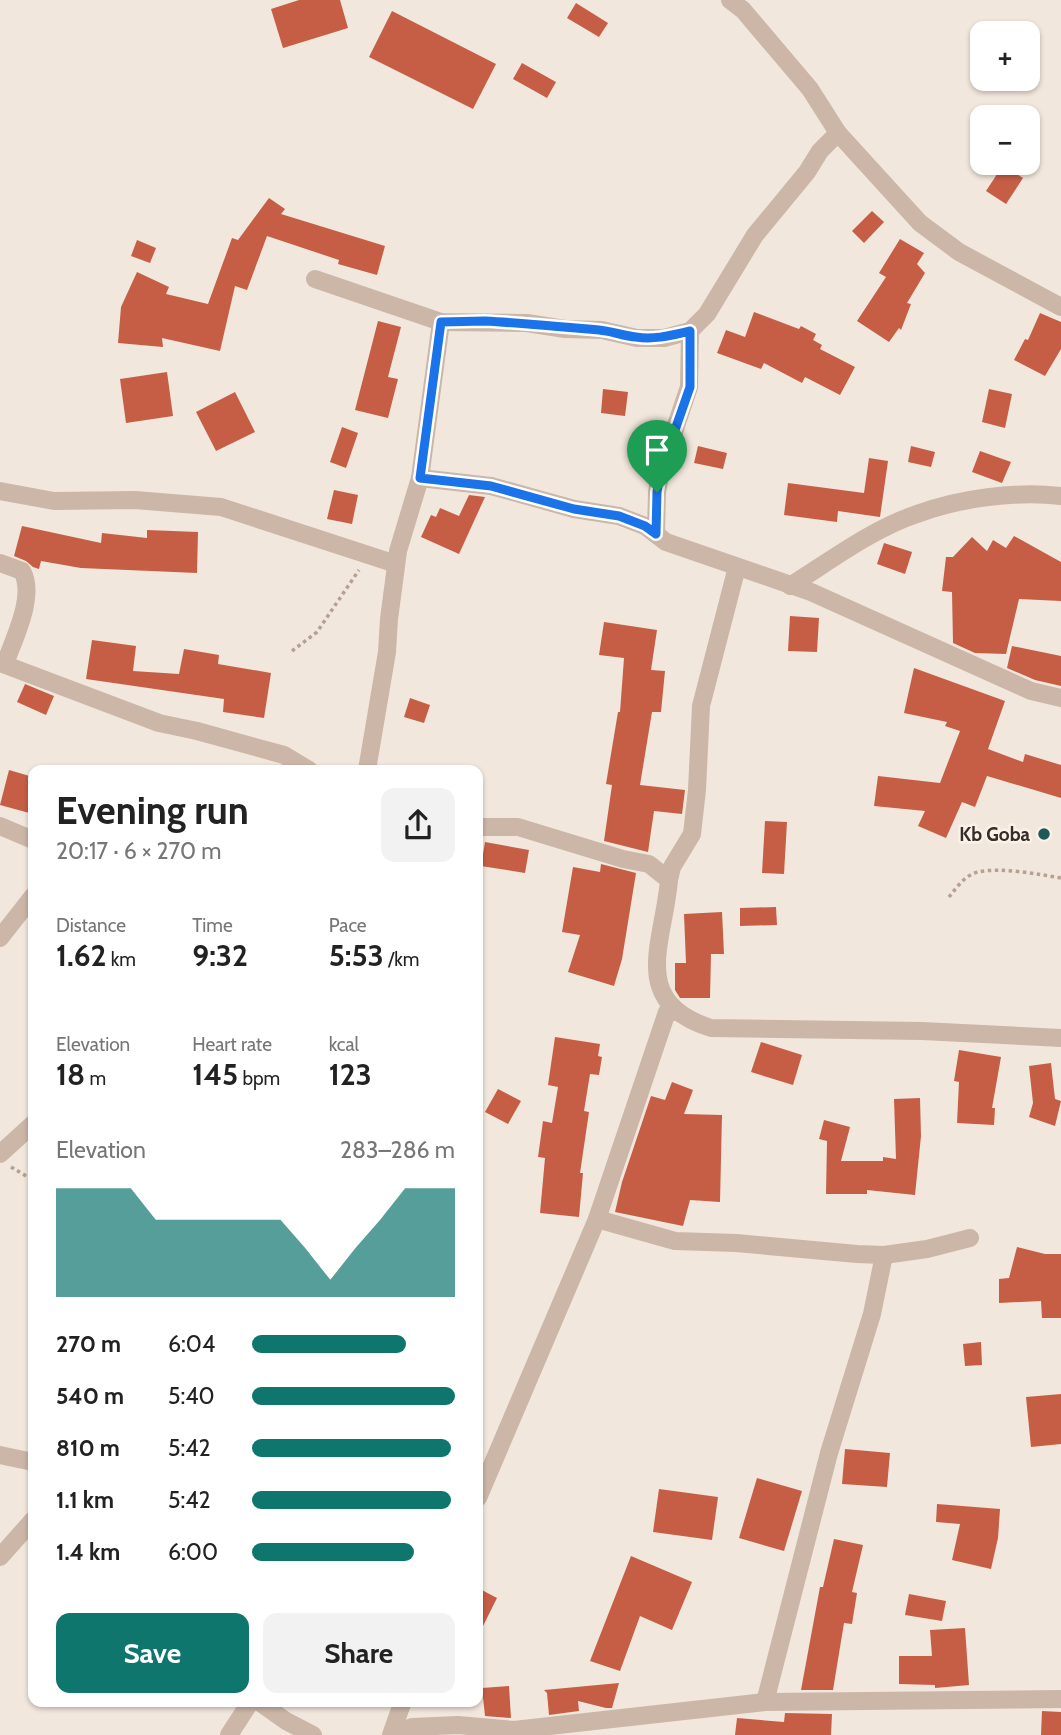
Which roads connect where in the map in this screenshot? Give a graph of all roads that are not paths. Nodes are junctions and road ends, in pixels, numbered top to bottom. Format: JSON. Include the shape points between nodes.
{"nodes":[{"id":1,"x":730,"y":0,"type":"edge"},
{"id":2,"x":838,"y":133,"type":"junction"},
{"id":3,"x":315,"y":279,"type":"dead end"},
{"id":4,"x":1061,"y":307,"type":"edge"},
{"id":5,"x":441,"y":322,"type":"junction"},
{"id":6,"x":690,"y":331,"type":"junction"},
{"id":7,"x":420,"y":478,"type":"junction"},
{"id":8,"x":0,"y":491,"type":"edge"},
{"id":9,"x":1061,"y":496,"type":"edge"},
{"id":10,"x":656,"y":534,"type":"junction"},
{"id":11,"x":0,"y":563,"type":"edge"},
{"id":12,"x":396,"y":564,"type":"junction"},
{"id":13,"x":737,"y":568,"type":"junction"},
{"id":14,"x":790,"y":586,"type":"junction"},
{"id":15,"x":3,"y":664,"type":"edge"},
{"id":16,"x":1061,"y":698,"type":"edge"},
{"id":17,"x":301,"y":765,"type":"edge"},
{"id":18,"x":368,"y":765,"type":"edge"},
{"id":19,"x":0,"y":826,"type":"edge"},
{"id":20,"x":483,"y":827,"type":"edge"},
{"id":21,"x":28,"y":838,"type":"edge"},
{"id":22,"x":669,"y":880,"type":"junction"},
{"id":23,"x":28,"y":902,"type":"edge"},
{"id":24,"x":0,"y":938,"type":"edge"},
{"id":25,"x":676,"y":1012,"type":"junction"},
{"id":26,"x":1061,"y":1038,"type":"edge"},
{"id":27,"x":28,"y":1129,"type":"edge"},
{"id":28,"x":0,"y":1154,"type":"edge"},
{"id":29,"x":597,"y":1219,"type":"junction"},
{"id":30,"x":970,"y":1238,"type":"dead end"},
{"id":31,"x":884,"y":1255,"type":"junction"},
{"id":32,"x":2,"y":1450,"type":"edge"},
{"id":33,"x":28,"y":1460,"type":"edge"},
{"id":34,"x":483,"y":1486,"type":"edge"},
{"id":35,"x":28,"y":1526,"type":"edge"},
{"id":36,"x":0,"y":1557,"type":"edge"},
{"id":37,"x":1061,"y":1699,"type":"edge"},
{"id":38,"x":765,"y":1702,"type":"junction"},
{"id":39,"x":247,"y":1707,"type":"edge"},
{"id":40,"x":266,"y":1707,"type":"edge"},
{"id":41,"x":401,"y":1707,"type":"edge"},
{"id":42,"x":229,"y":1735,"type":"edge"},
{"id":43,"x":313,"y":1735,"type":"edge"},
{"id":44,"x":392,"y":1735,"type":"edge"}],
"edges":[{"from":1,"to":2,"type":"street","via":[[810,89]]},
{"from":2,"to":4,"type":"street","via":[[920,223],[959,252]]},
{"from":2,"to":6,"type":"street","via":[[755,235],[707,314]]},
{"from":3,"to":5,"type":"street"},
{"from":5,"to":6,"type":"street","via":[[527,323],[637,338],[664,338]]},
{"from":5,"to":7,"type":"street"},
{"from":6,"to":10,"type":"street","via":[[690,387],[661,470]]},
{"from":7,"to":10,"type":"street","via":[[491,486],[619,516]]},
{"from":7,"to":12,"type":"street"},
{"from":8,"to":12,"type":"street","via":[[54,502],[135,500],[222,507]]},
{"from":9,"to":14,"type":"street","via":[[986,497],[916,514],[872,535]]},
{"from":10,"to":13,"type":"street","via":[[666,542]]},
{"from":11,"to":15,"type":"street","via":[[22,570],[27,580],[27,597]]},
{"from":12,"to":18,"type":"street"},
{"from":13,"to":14,"type":"street"},
{"from":13,"to":22,"type":"street","via":[[701,706],[692,834]]},
{"from":14,"to":16,"type":"street","via":[[1031,691]]},
{"from":15,"to":17,"type":"street","via":[[159,723],[284,755]]},
{"from":19,"to":21,"type":"street"},
{"from":20,"to":22,"type":"street","via":[[519,827],[649,864]]},
{"from":22,"to":25,"type":"street","via":[[657,978]]},
{"from":23,"to":24,"type":"street"},
{"from":25,"to":26,"type":"street","via":[[711,1028]]},
{"from":25,"to":29,"type":"street","via":[[667,1012]]},
{"from":27,"to":28,"type":"street"},
{"from":29,"to":31,"type":"street","via":[[675,1241]]},
{"from":29,"to":34,"type":"street"},
{"from":30,"to":31,"type":"street"},
{"from":31,"to":38,"type":"street","via":[[872,1314],[829,1453]]},
{"from":32,"to":33,"type":"street"},
{"from":35,"to":36,"type":"street"},
{"from":37,"to":38,"type":"street"},
{"from":38,"to":44,"type":"street","via":[[514,1730],[422,1726]]},
{"from":39,"to":42,"type":"street"},
{"from":40,"to":43,"type":"street"},
{"from":41,"to":44,"type":"street"}]}
